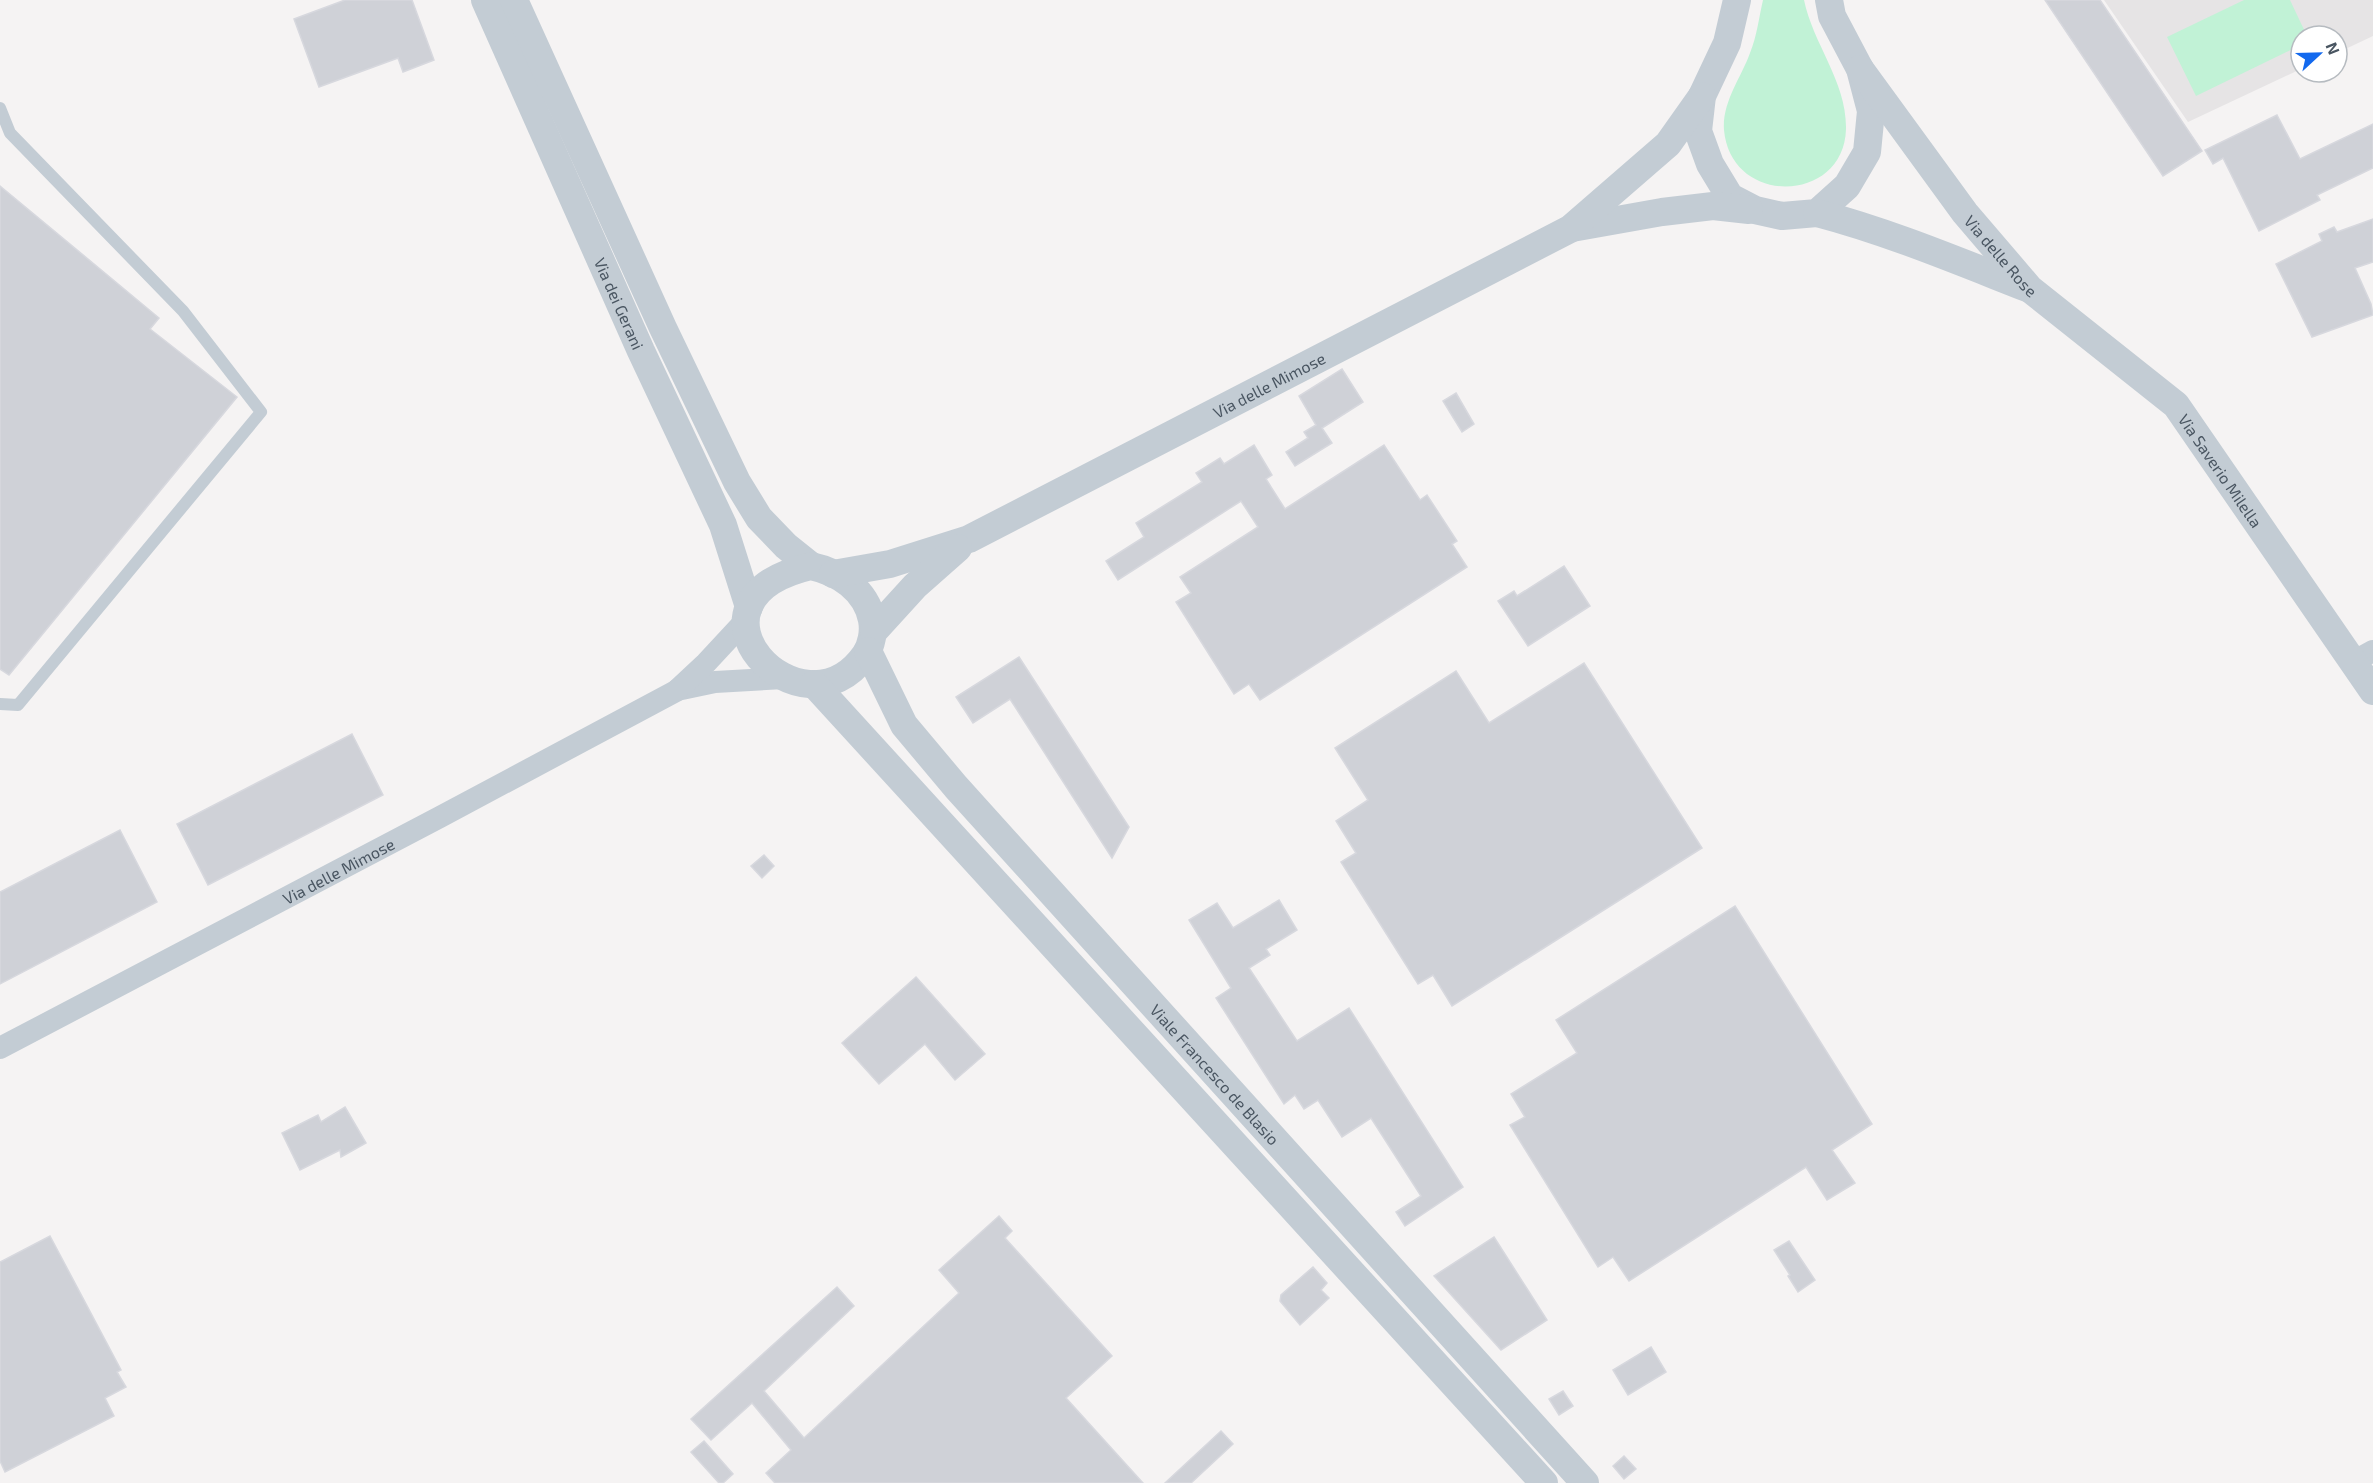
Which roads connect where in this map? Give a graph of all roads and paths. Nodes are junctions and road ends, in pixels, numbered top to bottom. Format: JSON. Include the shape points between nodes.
{"nodes":[{"id":1,"x":485,"y":0,"type":"edge"},
{"id":2,"x":514,"y":0,"type":"edge"},
{"id":3,"x":1737,"y":0,"type":"edge"},
{"id":4,"x":1829,"y":0,"type":"edge"},
{"id":5,"x":1860,"y":69,"type":"junction"},
{"id":6,"x":1702,"y":96,"type":"junction"},
{"id":7,"x":0,"y":108,"type":"edge"},
{"id":8,"x":1755,"y":210,"type":"junction"},
{"id":9,"x":1817,"y":213,"type":"junction"},
{"id":10,"x":1570,"y":228,"type":"junction"},
{"id":11,"x":2030,"y":289,"type":"junction"},
{"id":12,"x":969,"y":539,"type":"junction"},
{"id":13,"x":822,"y":570,"type":"junction"},
{"id":14,"x":747,"y":614,"type":"junction"},
{"id":15,"x":871,"y":641,"type":"junction"},
{"id":16,"x":2363,"y":656,"type":"edge"},
{"id":17,"x":784,"y":678,"type":"junction"},
{"id":18,"x":814,"y":684,"type":"junction"},
{"id":19,"x":676,"y":691,"type":"junction"},
{"id":20,"x":2373,"y":692,"type":"edge"},
{"id":21,"x":0,"y":704,"type":"edge"},
{"id":22,"x":0,"y":1048,"type":"edge"},
{"id":23,"x":1544,"y":1483,"type":"edge"},
{"id":24,"x":1585,"y":1483,"type":"edge"}],
"edges":[{"from":1,"to":14,"type":"street","name":"Via dei Gerani","via":[[723,525]]},
{"from":2,"to":13,"type":"street","name":"Via dei Gerani","via":[[737,482],[759,518],[786,546]]},
{"from":3,"to":6,"type":"street","via":[[1727,43]]},
{"from":4,"to":5,"type":"street","via":[[1832,16]]},
{"from":5,"to":9,"type":"street","via":[[1871,111],[1867,152],[1847,186]]},
{"from":5,"to":11,"type":"street","name":"Via delle Rose","via":[[1965,213]]},
{"from":6,"to":8,"type":"street","via":[[1698,131],[1710,164],[1730,197]]},
{"from":6,"to":10,"type":"street","name":"Via delle Mimose","via":[[1668,144]]},
{"from":7,"to":21,"type":"lane","via":[[10,133],[183,311],[261,412],[18,705]]},
{"from":8,"to":9,"type":"street","name":"Via delle Rose","via":[[1782,216]]},
{"from":8,"to":10,"type":"street","name":"Via delle Mimose","via":[[1713,206]]},
{"from":9,"to":11,"type":"street","name":"Via delle Rose","via":[[1921,246]]},
{"from":10,"to":12,"type":"street","name":"Via delle Mimose"},
{"from":11,"to":16,"type":"street","name":"Via Saverio Milella","via":[[2176,405]]},
{"from":12,"to":13,"type":"street","name":"Via delle Mimose","via":[[890,564]]},
{"from":12,"to":15,"type":"street","name":"Via delle Mimose","via":[[915,586]]},
{"from":13,"to":14,"type":"street","via":[[783,574],[756,595]]},
{"from":13,"to":15,"type":"street","via":[[853,587],[869,605]]},
{"from":14,"to":17,"type":"street","via":[[747,639],[755,654]]},
{"from":14,"to":19,"type":"street","via":[[706,663]]},
{"from":15,"to":18,"type":"street","via":[[848,672]]},
{"from":15,"to":24,"type":"street","name":"Viale Francesco de Blasio","via":[[904,725],[956,787]]},
{"from":16,"to":20,"type":"street","name":"Via Saverio Milella"},
{"from":17,"to":18,"type":"street"},
{"from":17,"to":19,"type":"street","via":[[748,678]]},
{"from":18,"to":23,"type":"street","name":"Viale Francesco de Blasio"},
{"from":19,"to":22,"type":"street","name":"Via delle Mimose"}]}
